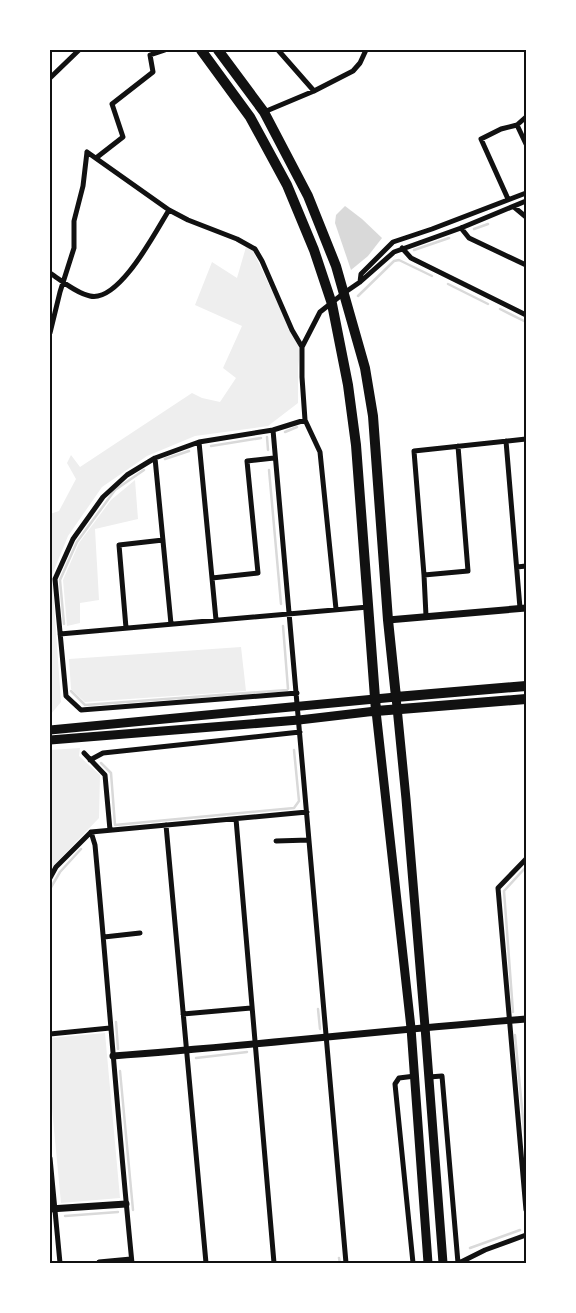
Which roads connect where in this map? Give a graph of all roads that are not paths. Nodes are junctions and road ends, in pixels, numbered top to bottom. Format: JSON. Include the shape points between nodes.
{"nodes":[{"id":1,"x":80,"y":50,"type":"edge"},
{"id":2,"x":165,"y":50,"type":"edge"},
{"id":3,"x":201,"y":50,"type":"edge"},
{"id":4,"x":218,"y":50,"type":"edge"},
{"id":5,"x":278,"y":50,"type":"edge"},
{"id":6,"x":366,"y":50,"type":"edge"},
{"id":7,"x":50,"y":78,"type":"edge"},
{"id":8,"x":314,"y":91,"type":"junction"},
{"id":9,"x":264,"y":112,"type":"junction"},
{"id":10,"x":526,"y":117,"type":"edge"},
{"id":11,"x":517,"y":125,"type":"junction"},
{"id":12,"x":526,"y":144,"type":"edge"},
{"id":13,"x":96,"y":158,"type":"junction"},
{"id":14,"x":526,"y":193,"type":"edge"},
{"id":15,"x":508,"y":199,"type":"junction"},
{"id":16,"x":526,"y":201,"type":"edge"},
{"id":17,"x":514,"y":207,"type":"junction"},
{"id":18,"x":169,"y":210,"type":"junction"},
{"id":19,"x":526,"y":217,"type":"edge"},
{"id":20,"x":461,"y":228,"type":"junction"},
{"id":21,"x":402,"y":248,"type":"junction"},
{"id":22,"x":526,"y":265,"type":"edge"},
{"id":23,"x":50,"y":273,"type":"edge"},
{"id":24,"x":64,"y":282,"type":"junction"},
{"id":25,"x":360,"y":282,"type":"junction"},
{"id":26,"x":344,"y":292,"type":"junction"},
{"id":27,"x":332,"y":304,"type":"junction"},
{"id":28,"x":526,"y":315,"type":"edge"},
{"id":29,"x":50,"y":333,"type":"edge"},
{"id":30,"x":302,"y":347,"type":"junction"},
{"id":31,"x":305,"y":420,"type":"junction"},
{"id":32,"x":273,"y":430,"type":"junction"},
{"id":33,"x":526,"y":439,"type":"edge"},
{"id":34,"x":506,"y":441,"type":"junction"},
{"id":35,"x":199,"y":442,"type":"junction"},
{"id":36,"x":458,"y":446,"type":"junction"},
{"id":37,"x":155,"y":458,"type":"junction"},
{"id":38,"x":274,"y":458,"type":"junction"},
{"id":39,"x":163,"y":540,"type":"junction"},
{"id":40,"x":526,"y":566,"type":"edge"},
{"id":41,"x":517,"y":567,"type":"junction"},
{"id":42,"x":424,"y":575,"type":"junction"},
{"id":43,"x":212,"y":578,"type":"junction"},
{"id":44,"x":368,"y":607,"type":"junction"},
{"id":45,"x":523,"y":608,"type":"edge"},
{"id":46,"x":336,"y":609,"type":"junction"},
{"id":47,"x":289,"y":614,"type":"junction"},
{"id":48,"x":426,"y":616,"type":"junction"},
{"id":49,"x":216,"y":620,"type":"junction"},
{"id":50,"x":388,"y":620,"type":"junction"},
{"id":51,"x":171,"y":624,"type":"junction"},
{"id":52,"x":126,"y":628,"type":"junction"},
{"id":53,"x":60,"y":634,"type":"junction"},
{"id":54,"x":526,"y":686,"type":"edge"},
{"id":55,"x":297,"y":693,"type":"junction"},
{"id":56,"x":396,"y":698,"type":"junction"},
{"id":57,"x":526,"y":698,"type":"edge"},
{"id":58,"x":375,"y":699,"type":"junction"},
{"id":59,"x":298,"y":706,"type":"junction"},
{"id":60,"x":397,"y":710,"type":"junction"},
{"id":61,"x":376,"y":711,"type":"junction"},
{"id":62,"x":299,"y":720,"type":"junction"},
{"id":63,"x":51,"y":728,"type":"edge"},
{"id":64,"x":300,"y":732,"type":"junction"},
{"id":65,"x":50,"y":740,"type":"edge"},
{"id":66,"x":84,"y":753,"type":"dead end"},
{"id":67,"x":90,"y":760,"type":"junction"},
{"id":68,"x":307,"y":812,"type":"junction"},
{"id":69,"x":236,"y":819,"type":"junction"},
{"id":70,"x":166,"y":825,"type":"junction"},
{"id":71,"x":110,"y":830,"type":"junction"},
{"id":72,"x":91,"y":832,"type":"junction"},
{"id":73,"x":309,"y":840,"type":"junction"},
{"id":74,"x":276,"y":841,"type":"dead end"},
{"id":75,"x":526,"y":859,"type":"edge"},
{"id":76,"x":50,"y":878,"type":"edge"},
{"id":77,"x":140,"y":933,"type":"dead end"},
{"id":78,"x":104,"y":937,"type":"junction"},
{"id":79,"x":252,"y":1008,"type":"junction"},
{"id":80,"x":183,"y":1014,"type":"junction"},
{"id":81,"x":526,"y":1020,"type":"edge"},
{"id":82,"x":509,"y":1021,"type":"junction"},
{"id":83,"x":425,"y":1027,"type":"junction"},
{"id":84,"x":110,"y":1028,"type":"junction"},
{"id":85,"x":411,"y":1028,"type":"junction"},
{"id":86,"x":50,"y":1034,"type":"edge"},
{"id":87,"x":327,"y":1038,"type":"junction"},
{"id":88,"x":255,"y":1045,"type":"junction"},
{"id":89,"x":187,"y":1051,"type":"junction"},
{"id":90,"x":113,"y":1056,"type":"junction"},
{"id":91,"x":415,"y":1076,"type":"junction"},
{"id":92,"x":429,"y":1077,"type":"junction"},
{"id":93,"x":50,"y":1158,"type":"edge"},
{"id":94,"x":524,"y":1163,"type":"edge"},
{"id":95,"x":126,"y":1204,"type":"junction"},
{"id":96,"x":52,"y":1209,"type":"edge"},
{"id":97,"x":526,"y":1210,"type":"edge"},
{"id":98,"x":526,"y":1235,"type":"edge"},
{"id":99,"x":132,"y":1261,"type":"edge"},
{"id":100,"x":99,"y":1262,"type":"edge"},
{"id":101,"x":60,"y":1263,"type":"edge"},
{"id":102,"x":206,"y":1263,"type":"edge"},
{"id":103,"x":274,"y":1263,"type":"edge"},
{"id":104,"x":346,"y":1263,"type":"edge"},
{"id":105,"x":413,"y":1263,"type":"edge"},
{"id":106,"x":428,"y":1263,"type":"edge"},
{"id":107,"x":443,"y":1263,"type":"edge"},
{"id":108,"x":458,"y":1263,"type":"edge"}],
"edges":[{"from":1,"to":7,"type":"street"},
{"from":2,"to":13,"type":"street","via":[[150,55],[153,72],[112,104],[123,137]]},
{"from":3,"to":27,"type":"highway","via":[[250,117],[279,169],[298,207]]},
{"from":4,"to":9,"type":"highway"},
{"from":5,"to":8,"type":"street"},
{"from":6,"to":8,"type":"street","via":[[353,71]]},
{"from":8,"to":9,"type":"street"},
{"from":9,"to":26,"type":"highway","via":[[308,196]]},
{"from":10,"to":11,"type":"street"},
{"from":11,"to":12,"type":"street"},
{"from":11,"to":15,"type":"street","via":[[481,139]]},
{"from":13,"to":18,"type":"street"},
{"from":13,"to":24,"type":"street","via":[[87,152],[74,221],[74,248]]},
{"from":14,"to":15,"type":"street"},
{"from":15,"to":25,"type":"street","via":[[393,242],[361,274]]},
{"from":16,"to":17,"type":"street"},
{"from":17,"to":19,"type":"street"},
{"from":17,"to":20,"type":"street"},
{"from":18,"to":24,"type":"street","via":[[132,268],[115,288],[92,297]]},
{"from":18,"to":30,"type":"street","via":[[237,239],[254,250]]},
{"from":20,"to":21,"type":"street"},
{"from":20,"to":22,"type":"street","via":[[469,238]]},
{"from":21,"to":25,"type":"street"},
{"from":21,"to":28,"type":"street","via":[[412,258]]},
{"from":23,"to":24,"type":"street"},
{"from":24,"to":29,"type":"street"},
{"from":25,"to":26,"type":"street"},
{"from":26,"to":27,"type":"street"},
{"from":26,"to":50,"type":"highway","via":[[365,368],[373,416]]},
{"from":27,"to":30,"type":"street","via":[[320,312]]},
{"from":27,"to":44,"type":"highway","via":[[356,445]]},
{"from":30,"to":31,"type":"street"},
{"from":31,"to":32,"type":"street"},
{"from":31,"to":46,"type":"street","via":[[320,452]]},
{"from":32,"to":35,"type":"street"},
{"from":32,"to":38,"type":"street"},
{"from":33,"to":34,"type":"street"},
{"from":34,"to":36,"type":"street"},
{"from":34,"to":41,"type":"street"},
{"from":35,"to":37,"type":"street"},
{"from":35,"to":43,"type":"street"},
{"from":36,"to":42,"type":"street","via":[[414,451]]},
{"from":36,"to":42,"type":"street","via":[[468,571]]},
{"from":37,"to":39,"type":"street"},
{"from":37,"to":53,"type":"street","via":[[127,474],[103,497],[73,538],[55,579]]},
{"from":38,"to":43,"type":"street","via":[[247,461],[258,573]]},
{"from":38,"to":47,"type":"street"},
{"from":39,"to":51,"type":"street"},
{"from":39,"to":52,"type":"street","via":[[119,545]]},
{"from":40,"to":41,"type":"street"},
{"from":41,"to":45,"type":"street"},
{"from":42,"to":48,"type":"street"},
{"from":43,"to":49,"type":"street"},
{"from":44,"to":46,"type":"street"},
{"from":44,"to":58,"type":"highway"},
{"from":45,"to":48,"type":"street"},
{"from":46,"to":47,"type":"street"},
{"from":47,"to":49,"type":"street"},
{"from":47,"to":55,"type":"street"},
{"from":48,"to":50,"type":"street"},
{"from":49,"to":51,"type":"street"},
{"from":50,"to":56,"type":"highway"},
{"from":51,"to":52,"type":"street"},
{"from":52,"to":53,"type":"street"},
{"from":53,"to":55,"type":"street","via":[[66,696],[81,710]]},
{"from":54,"to":56,"type":"highway"},
{"from":55,"to":59,"type":"street"},
{"from":56,"to":58,"type":"main road"},
{"from":56,"to":60,"type":"main road"},
{"from":57,"to":60,"type":"highway"},
{"from":58,"to":59,"type":"main road"},
{"from":58,"to":61,"type":"highway"},
{"from":59,"to":62,"type":"street"},
{"from":59,"to":63,"type":"main road"},
{"from":60,"to":61,"type":"highway"},
{"from":60,"to":83,"type":"main road"},
{"from":61,"to":62,"type":"main road"},
{"from":61,"to":85,"type":"main road"},
{"from":62,"to":64,"type":"street"},
{"from":62,"to":65,"type":"main road"},
{"from":64,"to":67,"type":"street","via":[[103,752]]},
{"from":64,"to":68,"type":"street"},
{"from":66,"to":67,"type":"street"},
{"from":67,"to":71,"type":"street","via":[[105,775]]},
{"from":68,"to":69,"type":"street"},
{"from":68,"to":73,"type":"street"},
{"from":69,"to":70,"type":"street"},
{"from":69,"to":79,"type":"street"},
{"from":70,"to":71,"type":"street"},
{"from":70,"to":80,"type":"street"},
{"from":71,"to":72,"type":"street"},
{"from":72,"to":76,"type":"street","via":[[56,867]]},
{"from":72,"to":78,"type":"street"},
{"from":73,"to":74,"type":"street"},
{"from":73,"to":87,"type":"street"},
{"from":75,"to":82,"type":"street","via":[[498,888]]},
{"from":77,"to":78,"type":"street"},
{"from":78,"to":84,"type":"street"},
{"from":79,"to":80,"type":"street"},
{"from":79,"to":88,"type":"street"},
{"from":80,"to":89,"type":"street"},
{"from":81,"to":82,"type":"street"},
{"from":82,"to":83,"type":"street"},
{"from":82,"to":94,"type":"street"},
{"from":83,"to":85,"type":"street"},
{"from":83,"to":92,"type":"main road"},
{"from":84,"to":86,"type":"street"},
{"from":84,"to":90,"type":"street"},
{"from":85,"to":87,"type":"street"},
{"from":85,"to":91,"type":"main road"},
{"from":87,"to":88,"type":"street"},
{"from":87,"to":104,"type":"street"},
{"from":88,"to":89,"type":"street"},
{"from":88,"to":103,"type":"street"},
{"from":89,"to":90,"type":"street"},
{"from":89,"to":102,"type":"street"},
{"from":90,"to":95,"type":"street"},
{"from":91,"to":105,"type":"street","via":[[399,1078],[395,1084]]},
{"from":91,"to":106,"type":"main road"},
{"from":92,"to":107,"type":"main road"},
{"from":92,"to":108,"type":"street","via":[[442,1076]]},
{"from":93,"to":96,"type":"street"},
{"from":94,"to":97,"type":"street"},
{"from":95,"to":96,"type":"street"},
{"from":95,"to":99,"type":"street"},
{"from":96,"to":101,"type":"street"},
{"from":98,"to":108,"type":"street"},
{"from":99,"to":100,"type":"street"}]}
